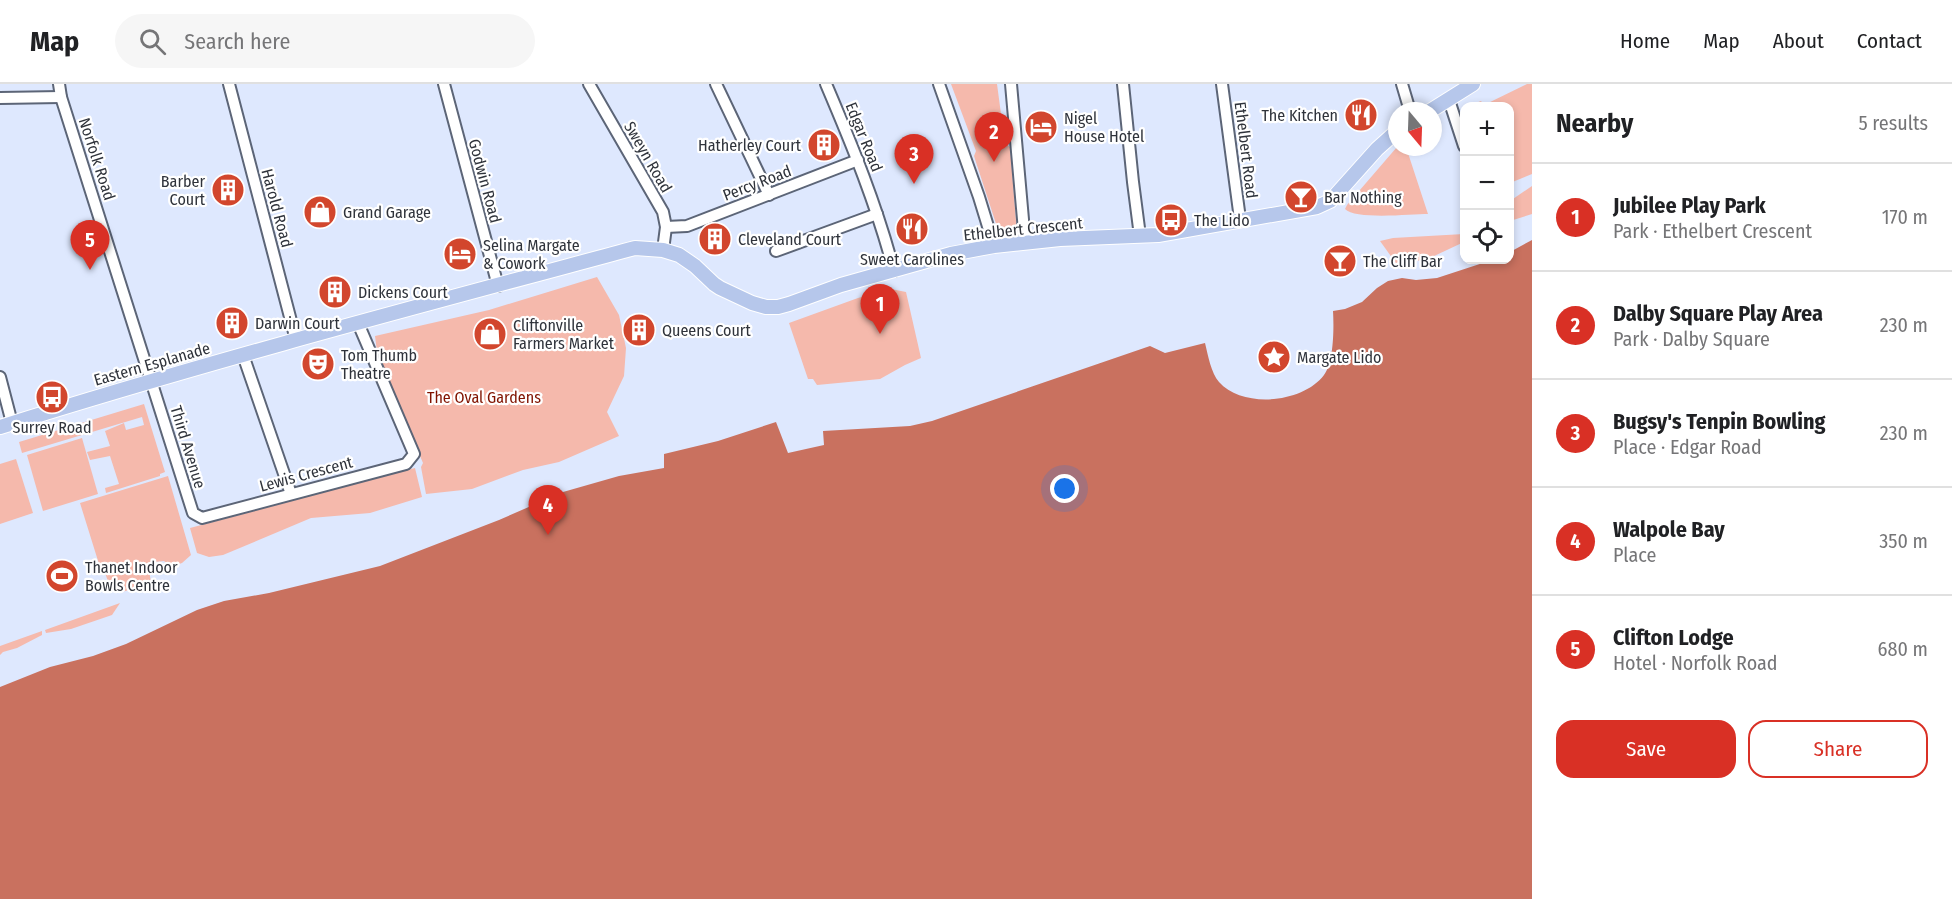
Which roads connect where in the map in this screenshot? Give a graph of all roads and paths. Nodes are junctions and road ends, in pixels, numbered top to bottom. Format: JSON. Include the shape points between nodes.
{"nodes":[{"id":1,"x":59,"y":84,"type":"edge"},
{"id":2,"x":229,"y":84,"type":"edge"},
{"id":3,"x":444,"y":84,"type":"edge"},
{"id":4,"x":589,"y":84,"type":"edge"},
{"id":5,"x":717,"y":84,"type":"edge"},
{"id":6,"x":826,"y":84,"type":"edge"},
{"id":7,"x":939,"y":84,"type":"edge"},
{"id":8,"x":1011,"y":84,"type":"edge"},
{"id":9,"x":1123,"y":84,"type":"edge"},
{"id":10,"x":1222,"y":84,"type":"edge"},
{"id":11,"x":1402,"y":84,"type":"edge"},
{"id":12,"x":1473,"y":84,"type":"edge"},
{"id":13,"x":61,"y":97,"type":"junction"},
{"id":14,"x":0,"y":98,"type":"edge"},
{"id":15,"x":1449,"y":100,"type":"junction"},
{"id":16,"x":1407,"y":102,"type":"edge"},
{"id":17,"x":1442,"y":104,"type":"edge"},
{"id":18,"x":1460,"y":134,"type":"edge"},
{"id":19,"x":1388,"y":139,"type":"edge"},
{"id":20,"x":858,"y":160,"type":"junction"},
{"id":21,"x":769,"y":195,"type":"junction"},
{"id":22,"x":877,"y":214,"type":"junction"},
{"id":23,"x":1240,"y":219,"type":"junction"},
{"id":24,"x":666,"y":228,"type":"junction"},
{"id":25,"x":1140,"y":236,"type":"junction"},
{"id":26,"x":1025,"y":242,"type":"junction"},
{"id":27,"x":993,"y":246,"type":"junction"},
{"id":28,"x":663,"y":250,"type":"junction"},
{"id":29,"x":776,"y":250,"type":"dead end"},
{"id":30,"x":894,"y":271,"type":"junction"},
{"id":31,"x":498,"y":286,"type":"junction"},
{"id":32,"x":358,"y":323,"type":"junction"},
{"id":33,"x":296,"y":340,"type":"junction"},
{"id":34,"x":243,"y":355,"type":"junction"},
{"id":35,"x":0,"y":376,"type":"edge"},
{"id":36,"x":152,"y":381,"type":"junction"},
{"id":37,"x":6,"y":425,"type":"edge"},
{"id":38,"x":291,"y":494,"type":"junction"},
{"id":39,"x":202,"y":518,"type":"joint"}],
"edges":[{"from":1,"to":13,"type":"street","name":"Norfolk Road"},
{"from":2,"to":33,"type":"street","name":"Harold Road"},
{"from":3,"to":31,"type":"street","name":"Godwin Road"},
{"from":4,"to":24,"type":"street","name":"Sweyn Road","via":[[663,212]]},
{"from":5,"to":21,"type":"street"},
{"from":6,"to":20,"type":"street","name":"Edgar Road"},
{"from":7,"to":27,"type":"street"},
{"from":8,"to":26,"type":"street"},
{"from":9,"to":25,"type":"street"},
{"from":10,"to":23,"type":"street","name":"Ethelbert Road"},
{"from":11,"to":16,"type":"street"},
{"from":12,"to":15,"type":"main road"},
{"from":13,"to":14,"type":"street"},
{"from":13,"to":36,"type":"street","name":"Norfolk Road"},
{"from":15,"to":17,"type":"main road"},
{"from":15,"to":18,"type":"street"},
{"from":19,"to":23,"type":"main road","name":"Ethelbert Crescent","via":[[1330,201],[1317,207]]},
{"from":20,"to":21,"type":"street","name":"Percy Road"},
{"from":20,"to":22,"type":"street","name":"Edgar Road"},
{"from":21,"to":24,"type":"street","name":"Percy Road","via":[[687,226]]},
{"from":22,"to":29,"type":"street"},
{"from":22,"to":30,"type":"street","name":"Edgar Road"},
{"from":23,"to":25,"type":"main road","name":"Ethelbert Crescent"},
{"from":24,"to":28,"type":"street","name":"Sweyn Road"},
{"from":25,"to":26,"type":"main road","name":"Ethelbert Crescent"},
{"from":26,"to":27,"type":"main road","name":"Ethelbert Crescent"},
{"from":27,"to":30,"type":"main road","name":"Ethelbert Crescent"},
{"from":28,"to":30,"type":"main road","name":"Ethelbert Crescent","via":[[687,260],[714,284],[766,307],[789,304]]},
{"from":28,"to":31,"type":"main road","name":"Eastern Esplanade","via":[[635,249]]},
{"from":31,"to":32,"type":"main road","name":"Eastern Esplanade"},
{"from":32,"to":33,"type":"main road","name":"Eastern Esplanade"},
{"from":32,"to":38,"type":"street","name":"Lewis Crescent","via":[[414,454],[406,464]]},
{"from":33,"to":34,"type":"main road","name":"Eastern Esplanade"},
{"from":34,"to":36,"type":"main road","name":"Eastern Esplanade"},
{"from":34,"to":38,"type":"street"},
{"from":35,"to":37,"type":"street"},
{"from":36,"to":37,"type":"main road","name":"Eastern Esplanade"},
{"from":36,"to":39,"type":"street","name":"Third Avenue","via":[[193,513]]},
{"from":38,"to":39,"type":"street","name":"Lewis Crescent"}]}
